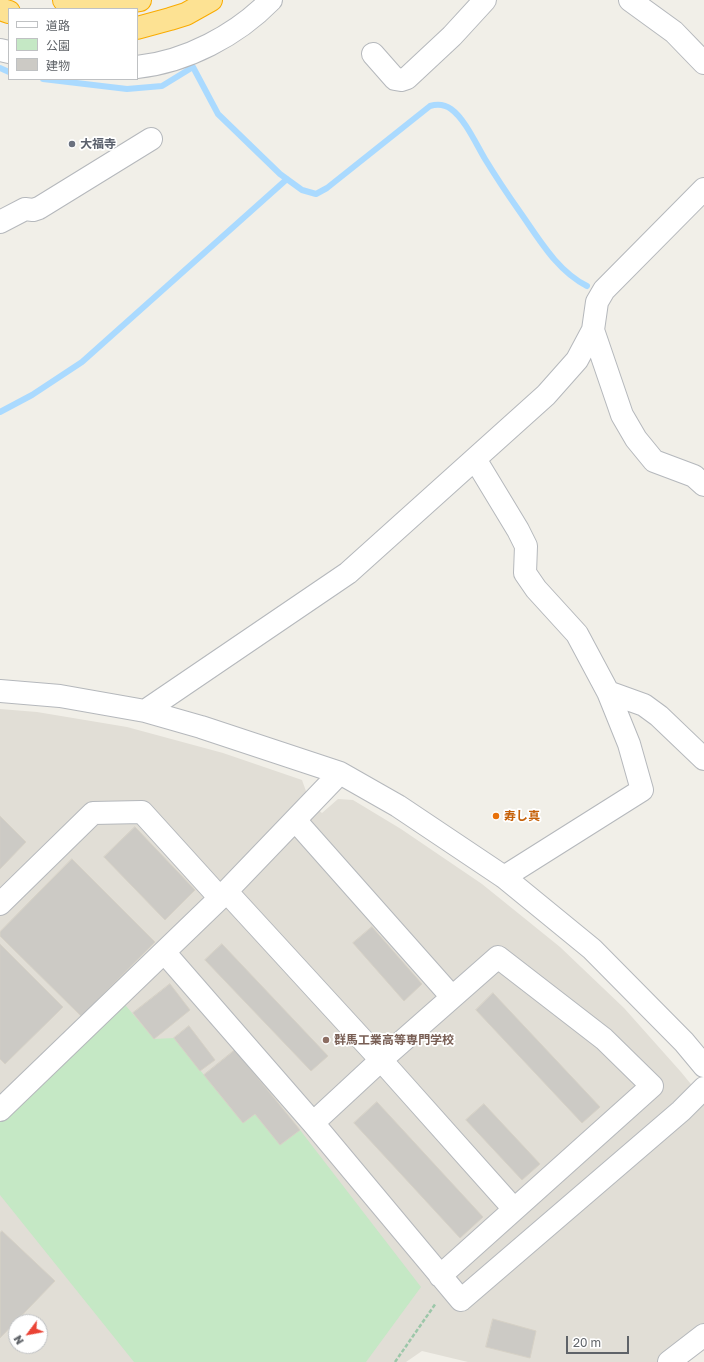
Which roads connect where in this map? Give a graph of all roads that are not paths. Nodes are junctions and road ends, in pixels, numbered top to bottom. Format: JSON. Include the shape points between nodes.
{"nodes":[{"id":1,"x":64,"y":0,"type":"edge"},
{"id":2,"x":140,"y":0,"type":"edge"},
{"id":3,"x":211,"y":0,"type":"edge"},
{"id":4,"x":271,"y":0,"type":"edge"},
{"id":5,"x":485,"y":0,"type":"edge"},
{"id":6,"x":630,"y":0,"type":"edge"},
{"id":7,"x":138,"y":28,"type":"edge"},
{"id":8,"x":373,"y":54,"type":"dead end"},
{"id":9,"x":704,"y":63,"type":"edge"},
{"id":10,"x":138,"y":67,"type":"edge"},
{"id":11,"x":151,"y":140,"type":"dead end"},
{"id":12,"x":704,"y":189,"type":"edge"},
{"id":13,"x":0,"y":222,"type":"edge"},
{"id":14,"x":593,"y":330,"type":"junction"},
{"id":15,"x":475,"y":459,"type":"junction"},
{"id":16,"x":704,"y":485,"type":"edge"},
{"id":17,"x":0,"y":691,"type":"edge"},
{"id":18,"x":608,"y":692,"type":"junction"},
{"id":19,"x":145,"y":711,"type":"junction"},
{"id":20,"x":704,"y":760,"type":"edge"},
{"id":21,"x":340,"y":773,"type":"junction"},
{"id":22,"x":294,"y":820,"type":"junction"},
{"id":23,"x":504,"y":877,"type":"junction"},
{"id":24,"x":223,"y":894,"type":"junction"},
{"id":25,"x":0,"y":904,"type":"edge"},
{"id":26,"x":164,"y":952,"type":"junction"},
{"id":27,"x":452,"y":997,"type":"junction"},
{"id":28,"x":381,"y":1060,"type":"junction"},
{"id":29,"x":704,"y":1066,"type":"edge"},
{"id":30,"x":704,"y":1088,"type":"edge"},
{"id":31,"x":0,"y":1110,"type":"edge"},
{"id":32,"x":313,"y":1123,"type":"junction"},
{"id":33,"x":514,"y":1209,"type":"junction"},
{"id":34,"x":444,"y":1280,"type":"junction"},
{"id":35,"x":704,"y":1335,"type":"edge"},
{"id":36,"x":681,"y":1359,"type":"edge"}],
"edges":[{"from":1,"to":2,"type":"highway","via":[[105,3]]},
{"from":3,"to":7,"type":"highway","via":[[186,14]]},
{"from":4,"to":10,"type":"street","via":[[236,29],[194,52],[173,60]]},
{"from":5,"to":8,"type":"street","via":[[452,36],[407,78],[394,79]]},
{"from":6,"to":9,"type":"street","via":[[674,32]]},
{"from":11,"to":13,"type":"street","via":[[39,208],[25,209]]},
{"from":12,"to":14,"type":"street","via":[[604,290],[597,302]]},
{"from":14,"to":15,"type":"street","via":[[577,360],[546,395]]},
{"from":14,"to":16,"type":"street","via":[[622,416],[636,439],[654,461],[694,476]]},
{"from":15,"to":18,"type":"street","via":[[526,546],[526,573],[536,589],[577,634]]},
{"from":15,"to":19,"type":"street","via":[[348,573]]},
{"from":17,"to":19,"type":"street","via":[[60,696]]},
{"from":18,"to":20,"type":"street","via":[[644,705],[659,716]]},
{"from":18,"to":23,"type":"street","via":[[629,744],[642,790]]},
{"from":19,"to":21,"type":"street","via":[[201,726]]},
{"from":21,"to":22,"type":"street"},
{"from":21,"to":23,"type":"street","via":[[398,806]]},
{"from":22,"to":24,"type":"street"},
{"from":22,"to":27,"type":"street"},
{"from":23,"to":29,"type":"street","via":[[592,949],[684,1042]]},
{"from":24,"to":25,"type":"street","via":[[142,812],[93,812]]},
{"from":24,"to":26,"type":"street"},
{"from":24,"to":28,"type":"street"},
{"from":26,"to":31,"type":"street"},
{"from":26,"to":32,"type":"street"},
{"from":27,"to":28,"type":"street"},
{"from":27,"to":33,"type":"street","via":[[498,957],[604,1039],[652,1086]]},
{"from":28,"to":32,"type":"street"},
{"from":28,"to":33,"type":"street"},
{"from":30,"to":34,"type":"street","via":[[681,1111],[461,1300]]},
{"from":32,"to":34,"type":"street"},
{"from":33,"to":34,"type":"street"},
{"from":35,"to":36,"type":"street"}]}
